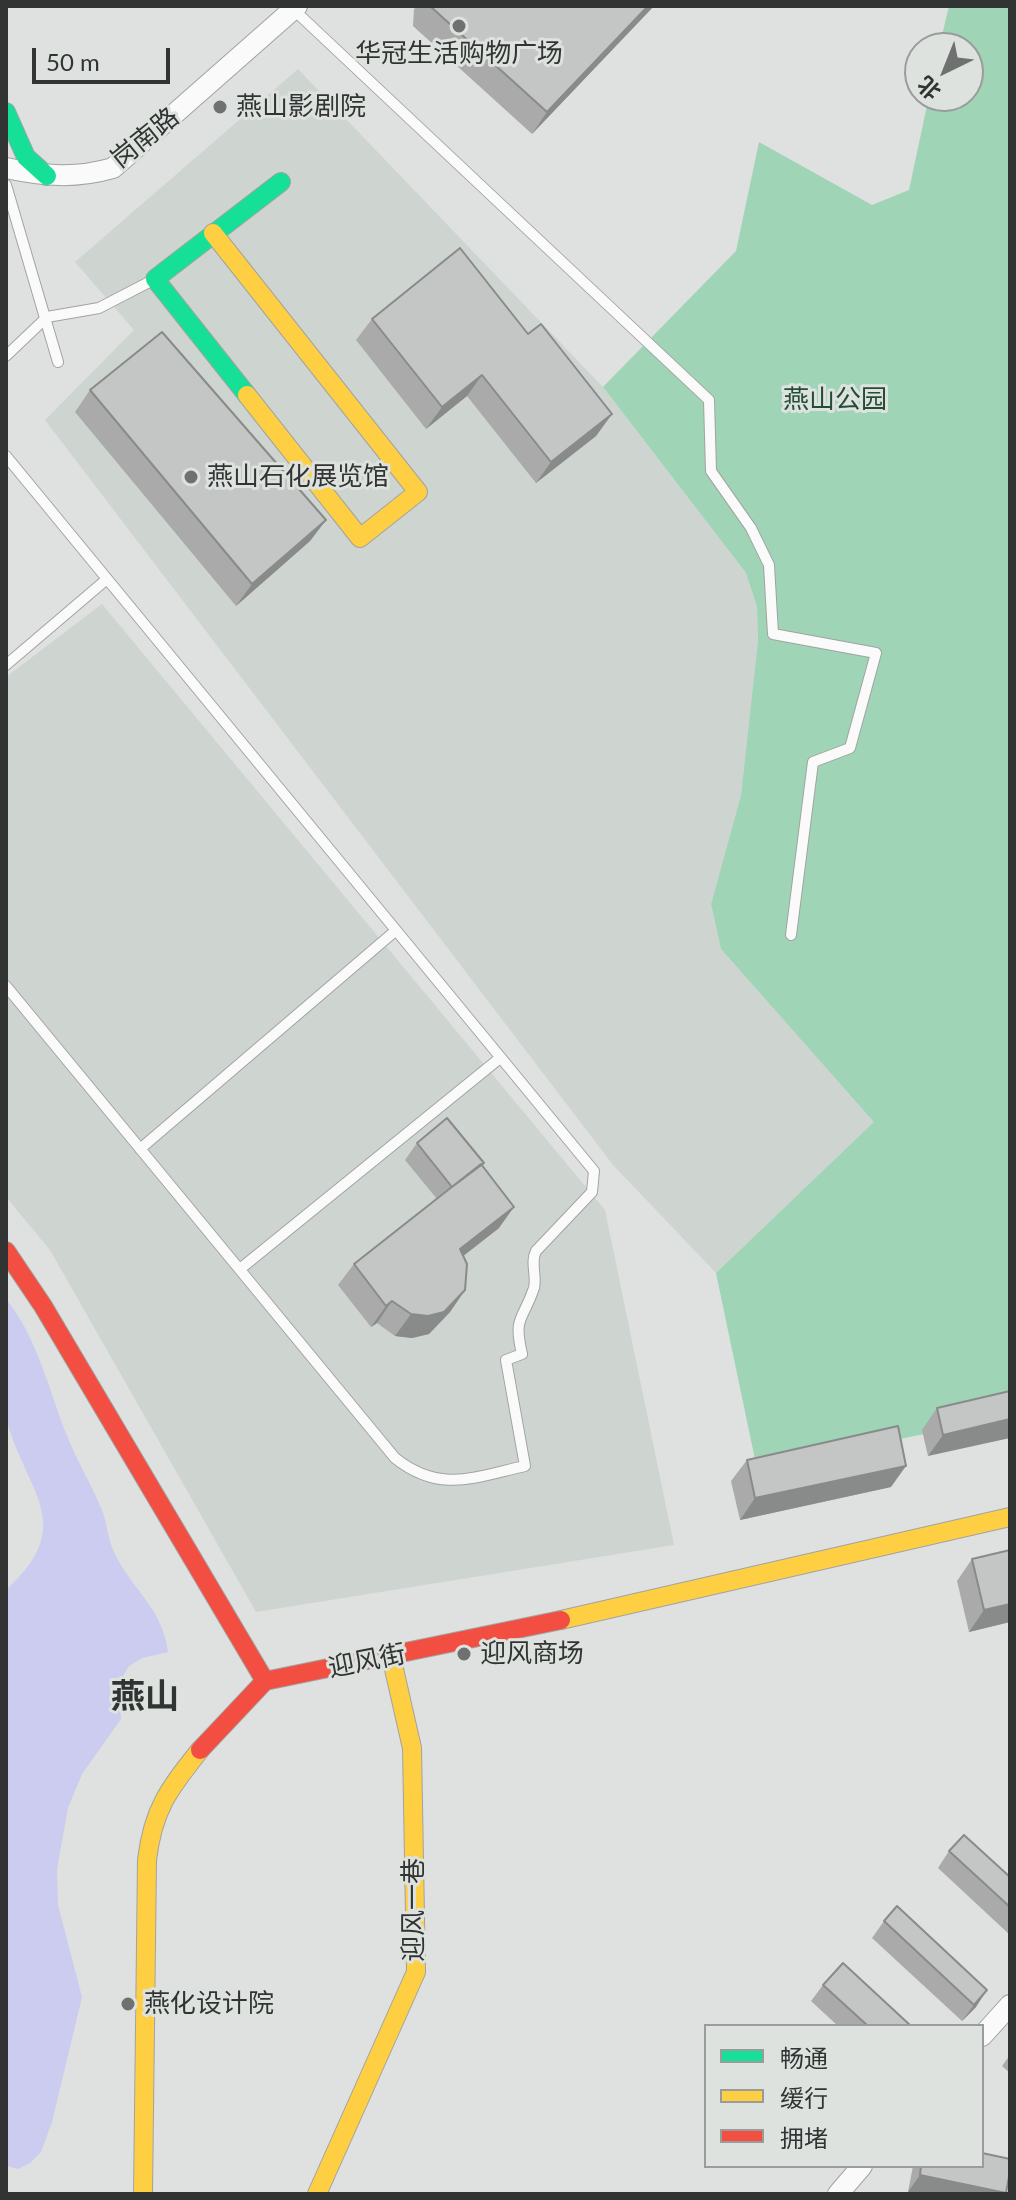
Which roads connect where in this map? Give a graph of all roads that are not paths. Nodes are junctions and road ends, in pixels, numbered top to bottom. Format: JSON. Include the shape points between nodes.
{"nodes":[{"id":1,"x":294,"y":7,"type":"edge"},
{"id":2,"x":6,"y":112,"type":"edge"},
{"id":3,"x":6,"y":168,"type":"edge"},
{"id":4,"x":47,"y":176,"type":"junction"},
{"id":5,"x":281,"y":182,"type":"dead end"},
{"id":6,"x":6,"y":185,"type":"edge"},
{"id":7,"x":213,"y":233,"type":"junction"},
{"id":8,"x":155,"y":279,"type":"junction"},
{"id":9,"x":47,"y":317,"type":"junction"},
{"id":10,"x":6,"y":356,"type":"edge"},
{"id":11,"x":58,"y":362,"type":"dead end"},
{"id":12,"x":6,"y":456,"type":"edge"},
{"id":13,"x":107,"y":579,"type":"junction"},
{"id":14,"x":6,"y":665,"type":"edge"},
{"id":15,"x":394,"y":932,"type":"junction"},
{"id":16,"x":791,"y":935,"type":"dead end"},
{"id":17,"x":6,"y":986,"type":"edge"},
{"id":18,"x":500,"y":1058,"type":"junction"},
{"id":19,"x":140,"y":1149,"type":"junction"},
{"id":20,"x":6,"y":1251,"type":"edge"},
{"id":21,"x":240,"y":1269,"type":"junction"},
{"id":22,"x":1010,"y":1517,"type":"edge"},
{"id":23,"x":391,"y":1656,"type":"junction"},
{"id":24,"x":265,"y":1681,"type":"junction"},
{"id":25,"x":1010,"y":2005,"type":"edge"},
{"id":26,"x":984,"y":2034,"type":"edge"},
{"id":27,"x":860,"y":2168,"type":"edge"},
{"id":28,"x":143,"y":2194,"type":"edge"},
{"id":29,"x":317,"y":2194,"type":"edge"},
{"id":30,"x":838,"y":2194,"type":"edge"}],
"edges":[{"from":1,"to":4,"type":"street","name":"岗南路","via":[[113,168],[85,177]]},
{"from":1,"to":16,"type":"lane","via":[[709,400],[711,471],[751,528],[769,565],[773,634],[876,653],[850,748],[813,762]]},
{"from":2,"to":4,"type":"street","via":[[26,157]]},
{"from":3,"to":4,"type":"street","name":"岗南路"},
{"from":5,"to":7,"type":"street"},
{"from":6,"to":9,"type":"lane"},
{"from":7,"to":8,"type":"street"},
{"from":7,"to":8,"type":"street","via":[[418,492],[360,538]]},
{"from":8,"to":9,"type":"lane","via":[[99,308]]},
{"from":9,"to":10,"type":"lane"},
{"from":9,"to":11,"type":"lane"},
{"from":12,"to":13,"type":"lane"},
{"from":13,"to":14,"type":"lane"},
{"from":13,"to":15,"type":"lane"},
{"from":15,"to":18,"type":"lane"},
{"from":15,"to":19,"type":"lane"},
{"from":17,"to":19,"type":"lane"},
{"from":18,"to":21,"type":"lane"},
{"from":18,"to":21,"type":"lane","via":[[594,1171],[592,1192],[532,1259],[535,1285],[516,1327],[522,1354],[506,1360],[525,1466],[453,1482],[410,1470],[370,1429]]},
{"from":19,"to":21,"type":"lane"},
{"from":20,"to":24,"type":"street"},
{"from":22,"to":23,"type":"street","name":"迎风街"},
{"from":23,"to":24,"type":"street","name":"迎风街"},
{"from":23,"to":29,"type":"street","name":"迎风一巷","via":[[412,1748],[416,1972]]},
{"from":24,"to":28,"type":"street","via":[[215,1731],[164,1795],[151,1824]]},
{"from":25,"to":26,"type":"street"},
{"from":27,"to":30,"type":"street"}]}
